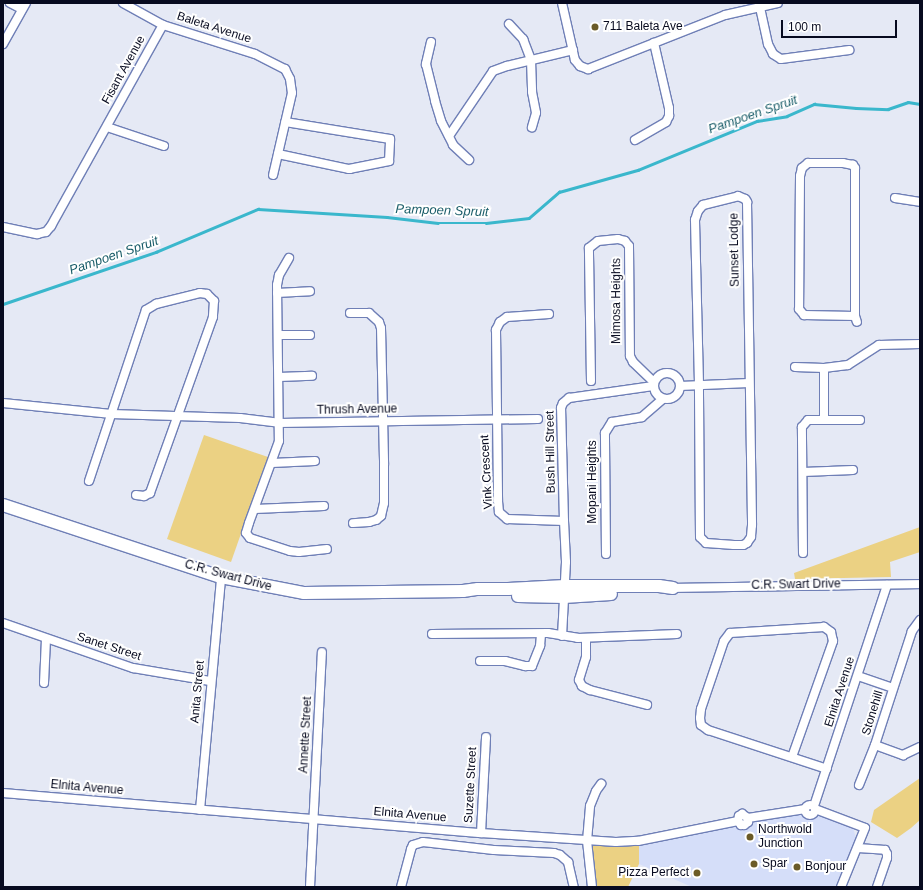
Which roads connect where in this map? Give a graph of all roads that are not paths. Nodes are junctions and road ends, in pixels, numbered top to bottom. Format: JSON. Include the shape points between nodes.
{"nodes":[{"id":1,"x":10,"y":3,"type":"edge"},
{"id":2,"x":123,"y":3,"type":"edge"},
{"id":3,"x":562,"y":3,"type":"edge"},
{"id":4,"x":778,"y":3,"type":"edge"},
{"id":5,"x":759,"y":4,"type":"edge"},
{"id":6,"x":24,"y":6,"type":"edge"},
{"id":7,"x":509,"y":24,"type":"dead end"},
{"id":8,"x":163,"y":25,"type":"junction"},
{"id":9,"x":431,"y":42,"type":"dead end"},
{"id":10,"x":654,"y":43,"type":"junction"},
{"id":11,"x":3,"y":44,"type":"edge"},
{"id":12,"x":573,"y":50,"type":"junction"},
{"id":13,"x":849,"y":50,"type":"dead end"},
{"id":14,"x":531,"y":60,"type":"junction"},
{"id":15,"x":285,"y":122,"type":"junction"},
{"id":16,"x":107,"y":127,"type":"junction"},
{"id":17,"x":532,"y":127,"type":"dead end"},
{"id":18,"x":449,"y":136,"type":"junction"},
{"id":19,"x":635,"y":140,"type":"dead end"},
{"id":20,"x":164,"y":146,"type":"dead end"},
{"id":21,"x":278,"y":154,"type":"junction"},
{"id":22,"x":469,"y":160,"type":"dead end"},
{"id":23,"x":273,"y":175,"type":"dead end"},
{"id":24,"x":895,"y":198,"type":"dead end"},
{"id":25,"x":920,"y":202,"type":"edge"},
{"id":26,"x":3,"y":227,"type":"edge"},
{"id":27,"x":289,"y":258,"type":"dead end"},
{"id":28,"x":310,"y":291,"type":"dead end"},
{"id":29,"x":277,"y":293,"type":"junction"},
{"id":30,"x":350,"y":313,"type":"dead end"},
{"id":31,"x":549,"y":314,"type":"dead end"},
{"id":32,"x":856,"y":319,"type":"joint"},
{"id":33,"x":310,"y":334,"type":"dead end"},
{"id":34,"x":278,"y":336,"type":"junction"},
{"id":35,"x":920,"y":344,"type":"edge"},
{"id":36,"x":795,"y":367,"type":"dead end"},
{"id":37,"x":824,"y":368,"type":"junction"},
{"id":38,"x":312,"y":376,"type":"dead end"},
{"id":39,"x":279,"y":377,"type":"junction"},
{"id":40,"x":591,"y":381,"type":"dead end"},
{"id":41,"x":749,"y":383,"type":"junction"},
{"id":42,"x":654,"y":384,"type":"junction"},
{"id":43,"x":699,"y":384,"type":"junction"},
{"id":44,"x":680,"y":386,"type":"junction"},
{"id":45,"x":663,"y":399,"type":"junction"},
{"id":46,"x":3,"y":403,"type":"edge"},
{"id":47,"x":111,"y":414,"type":"junction"},
{"id":48,"x":176,"y":415,"type":"junction"},
{"id":49,"x":497,"y":419,"type":"junction"},
{"id":50,"x":538,"y":419,"type":"dead end"},
{"id":51,"x":824,"y":420,"type":"junction"},
{"id":52,"x":860,"y":420,"type":"dead end"},
{"id":53,"x":383,"y":421,"type":"junction"},
{"id":54,"x":279,"y":423,"type":"junction"},
{"id":55,"x":315,"y":461,"type":"dead end"},
{"id":56,"x":272,"y":463,"type":"junction"},
{"id":57,"x":853,"y":470,"type":"dead end"},
{"id":58,"x":803,"y":472,"type":"junction"},
{"id":59,"x":89,"y":481,"type":"dead end"},
{"id":60,"x":136,"y":495,"type":"dead end"},
{"id":61,"x":3,"y":505,"type":"edge"},
{"id":62,"x":324,"y":506,"type":"dead end"},
{"id":63,"x":255,"y":509,"type":"junction"},
{"id":64,"x":564,"y":521,"type":"junction"},
{"id":65,"x":353,"y":523,"type":"dead end"},
{"id":66,"x":327,"y":549,"type":"dead end"},
{"id":67,"x":803,"y":553,"type":"dead end"},
{"id":68,"x":606,"y":554,"type":"dead end"},
{"id":69,"x":221,"y":577,"type":"junction"},
{"id":70,"x":920,"y":584,"type":"edge"},
{"id":71,"x":887,"y":585,"type":"junction"},
{"id":72,"x":673,"y":588,"type":"joint"},
{"id":73,"x":564,"y":591,"type":"junction"},
{"id":74,"x":920,"y":620,"type":"edge"},
{"id":75,"x":3,"y":623,"type":"edge"},
{"id":76,"x":432,"y":634,"type":"dead end"},
{"id":77,"x":541,"y":634,"type":"junction"},
{"id":78,"x":677,"y":634,"type":"dead end"},
{"id":79,"x":562,"y":636,"type":"junction"},
{"id":80,"x":586,"y":638,"type":"junction"},
{"id":81,"x":46,"y":639,"type":"junction"},
{"id":82,"x":322,"y":652,"type":"dead end"},
{"id":83,"x":480,"y":661,"type":"dead end"},
{"id":84,"x":858,"y":676,"type":"junction"},
{"id":85,"x":210,"y":681,"type":"junction"},
{"id":86,"x":44,"y":683,"type":"dead end"},
{"id":87,"x":893,"y":688,"type":"junction"},
{"id":88,"x":647,"y":705,"type":"dead end"},
{"id":89,"x":486,"y":737,"type":"dead end"},
{"id":90,"x":875,"y":745,"type":"junction"},
{"id":91,"x":920,"y":747,"type":"edge"},
{"id":92,"x":792,"y":757,"type":"junction"},
{"id":93,"x":827,"y":768,"type":"junction"},
{"id":94,"x":601,"y":784,"type":"dead end"},
{"id":95,"x":859,"y":785,"type":"dead end"},
{"id":96,"x":3,"y":793,"type":"edge"},
{"id":97,"x":814,"y":808,"type":"junction"},
{"id":98,"x":200,"y":810,"type":"junction"},
{"id":99,"x":313,"y":819,"type":"junction"},
{"id":100,"x":481,"y":833,"type":"junction"},
{"id":101,"x":587,"y":841,"type":"junction"},
{"id":102,"x":858,"y":848,"type":"junction"},
{"id":103,"x":310,"y":887,"type":"edge"},
{"id":104,"x":401,"y":887,"type":"edge"},
{"id":105,"x":574,"y":887,"type":"edge"},
{"id":106,"x":592,"y":887,"type":"edge"},
{"id":107,"x":841,"y":887,"type":"edge"},
{"id":108,"x":877,"y":887,"type":"edge"}],
"edges":[{"from":1,"to":6,"type":"street"},
{"from":2,"to":8,"type":"street","name":"Baleta Avenue"},
{"from":3,"to":12,"type":"street"},
{"from":4,"to":5,"type":"street"},
{"from":5,"to":10,"type":"street"},
{"from":5,"to":13,"type":"street","via":[[768,44],[773,54],[781,59]]},
{"from":6,"to":11,"type":"street"},
{"from":7,"to":14,"type":"street","via":[[523,39]]},
{"from":8,"to":15,"type":"street","name":"Baleta Avenue","via":[[255,54],[285,69],[292,93]]},
{"from":8,"to":16,"type":"street","name":"Fisant Avenue"},
{"from":9,"to":18,"type":"street","via":[[426,64],[427,77],[441,122]]},
{"from":10,"to":12,"type":"street","via":[[588,69],[580,66],[575,60]]},
{"from":10,"to":19,"type":"street","via":[[669,116],[666,122]]},
{"from":12,"to":14,"type":"street"},
{"from":14,"to":17,"type":"street","via":[[532,92],[536,112]]},
{"from":14,"to":18,"type":"street","via":[[493,71]]},
{"from":15,"to":21,"type":"street","name":"Baleta Avenue"},
{"from":15,"to":21,"type":"street","via":[[390,139],[389,161],[349,169]]},
{"from":16,"to":20,"type":"street"},
{"from":16,"to":26,"type":"street","name":"Fisant Avenue","via":[[46,232],[37,234]]},
{"from":18,"to":22,"type":"street","via":[[458,150]]},
{"from":21,"to":23,"type":"street","name":"Baleta Avenue"},
{"from":24,"to":25,"type":"street"},
{"from":27,"to":29,"type":"street","via":[[279,275]]},
{"from":28,"to":29,"type":"street"},
{"from":29,"to":34,"type":"street"},
{"from":30,"to":53,"type":"street","via":[[369,313],[379,322],[381,328]]},
{"from":31,"to":49,"type":"street","via":[[506,317],[498,325],[495,334]]},
{"from":32,"to":32,"type":"street","via":[[809,316],[802,314],[799,309],[800,176],[802,168],[808,164],[843,163],[855,168]]},
{"from":33,"to":34,"type":"street"},
{"from":34,"to":39,"type":"street"},
{"from":35,"to":37,"type":"street","via":[[879,345],[848,365]]},
{"from":36,"to":37,"type":"street"},
{"from":37,"to":51,"type":"street"},
{"from":38,"to":39,"type":"street"},
{"from":39,"to":54,"type":"street"},
{"from":40,"to":42,"type":"street","name":"Mimosa Heights","via":[[589,248],[598,241],[618,239],[630,246],[630,356]]},
{"from":41,"to":43,"type":"street"},
{"from":41,"to":43,"type":"street","name":"Sunset Lodge","via":[[752,525],[751,537],[743,545],[706,543],[700,538]]},
{"from":41,"to":43,"type":"street","name":"Sunset Lodge","via":[[746,202],[738,196],[703,205],[696,216]]},
{"from":42,"to":44,"type":"street","via":[[660,375],[669,373],[677,377]]},
{"from":42,"to":45,"type":"street","via":[[656,394]]},
{"from":42,"to":64,"type":"street","name":"Bush Hill Street","via":[[569,398],[563,403],[561,408]]},
{"from":43,"to":44,"type":"street"},
{"from":44,"to":45,"type":"street","via":[[675,397]]},
{"from":45,"to":68,"type":"street","name":"Mopani Heights","via":[[642,417],[612,422],[605,433]]},
{"from":46,"to":47,"type":"street","name":"Thrush Avenue"},
{"from":47,"to":48,"type":"street","name":"Thrush Avenue"},
{"from":47,"to":48,"type":"street","via":[[146,310],[163,302],[200,293],[207,294],[214,301],[213,317]]},
{"from":47,"to":59,"type":"street"},
{"from":48,"to":54,"type":"street","name":"Thrush Avenue"},
{"from":48,"to":60,"type":"street","via":[[148,495]]},
{"from":49,"to":50,"type":"street","name":"Thrush Avenue"},
{"from":49,"to":53,"type":"street","name":"Thrush Avenue"},
{"from":49,"to":64,"type":"street","name":"Vink Crescent","via":[[499,512],[514,520]]},
{"from":51,"to":52,"type":"street"},
{"from":51,"to":58,"type":"street","via":[[808,420],[802,427]]},
{"from":53,"to":54,"type":"street","name":"Thrush Avenue"},
{"from":53,"to":65,"type":"street","via":[[383,510],[376,520]]},
{"from":54,"to":56,"type":"street","via":[[279,441]]},
{"from":55,"to":56,"type":"street"},
{"from":56,"to":63,"type":"street"},
{"from":57,"to":58,"type":"street"},
{"from":58,"to":67,"type":"street"},
{"from":61,"to":69,"type":"street","name":"C.R. Swart Drive"},
{"from":62,"to":63,"type":"street"},
{"from":63,"to":66,"type":"street","via":[[246,533],[250,538],[290,551]]},
{"from":64,"to":73,"type":"street"},
{"from":69,"to":73,"type":"street","name":"C.R. Swart Drive","via":[[304,593],[478,589]]},
{"from":69,"to":85,"type":"street","name":"Anita Street"},
{"from":70,"to":71,"type":"street","name":"C.R. Swart Drive"},
{"from":71,"to":72,"type":"street","name":"C.R. Swart Drive"},
{"from":71,"to":84,"type":"street","name":"Elnita Avenue"},
{"from":72,"to":73,"type":"street","name":"C.R. Swart Drive","via":[[659,586]]},
{"from":73,"to":79,"type":"street"},
{"from":74,"to":87,"type":"street","name":"Stonehill","via":[[913,628]]},
{"from":75,"to":81,"type":"street","name":"Sanet Street"},
{"from":76,"to":77,"type":"street"},
{"from":77,"to":79,"type":"street"},
{"from":77,"to":83,"type":"street","via":[[540,646],[532,666],[505,661]]},
{"from":78,"to":80,"type":"street"},
{"from":79,"to":80,"type":"street"},
{"from":80,"to":88,"type":"street","via":[[586,657],[579,680],[582,686]]},
{"from":81,"to":85,"type":"street","name":"Sanet Street","via":[[133,668]]},
{"from":81,"to":86,"type":"street"},
{"from":82,"to":99,"type":"street","name":"Annette Street"},
{"from":84,"to":87,"type":"street","name":"Stonehill"},
{"from":84,"to":93,"type":"street","name":"Elnita Avenue"},
{"from":85,"to":98,"type":"street","name":"Anita Street"},
{"from":87,"to":90,"type":"street","name":"Stonehill"},
{"from":89,"to":100,"type":"street","name":"Suzette Street"},
{"from":90,"to":91,"type":"street","name":"Stonehill","via":[[903,755]]},
{"from":90,"to":95,"type":"street"},
{"from":92,"to":92,"type":"street","via":[[708,730],[701,725],[701,709],[724,641],[730,633],[824,627],[831,632],[833,642]]},
{"from":92,"to":93,"type":"street"},
{"from":93,"to":97,"type":"street","name":"Elnita Avenue"},
{"from":94,"to":101,"type":"street","via":[[590,806]]},
{"from":96,"to":98,"type":"street","name":"Elnita Avenue"},
{"from":97,"to":101,"type":"street","name":"Elnita Avenue","via":[[809,805],[805,809],[748,818],[742,814],[738,821],[638,841]]},
{"from":97,"to":102,"type":"street","via":[[865,828]]},
{"from":98,"to":99,"type":"street","name":"Elnita Avenue"},
{"from":99,"to":100,"type":"street","name":"Elnita Avenue"},
{"from":99,"to":103,"type":"street","name":"Annette Street"},
{"from":100,"to":101,"type":"street","name":"Elnita Avenue"},
{"from":101,"to":106,"type":"street"},
{"from":102,"to":107,"type":"street"},
{"from":102,"to":108,"type":"street","via":[[885,850],[887,854]]},
{"from":104,"to":105,"type":"street","via":[[411,849],[413,845],[423,842],[494,850],[554,853],[568,862]]}]}
